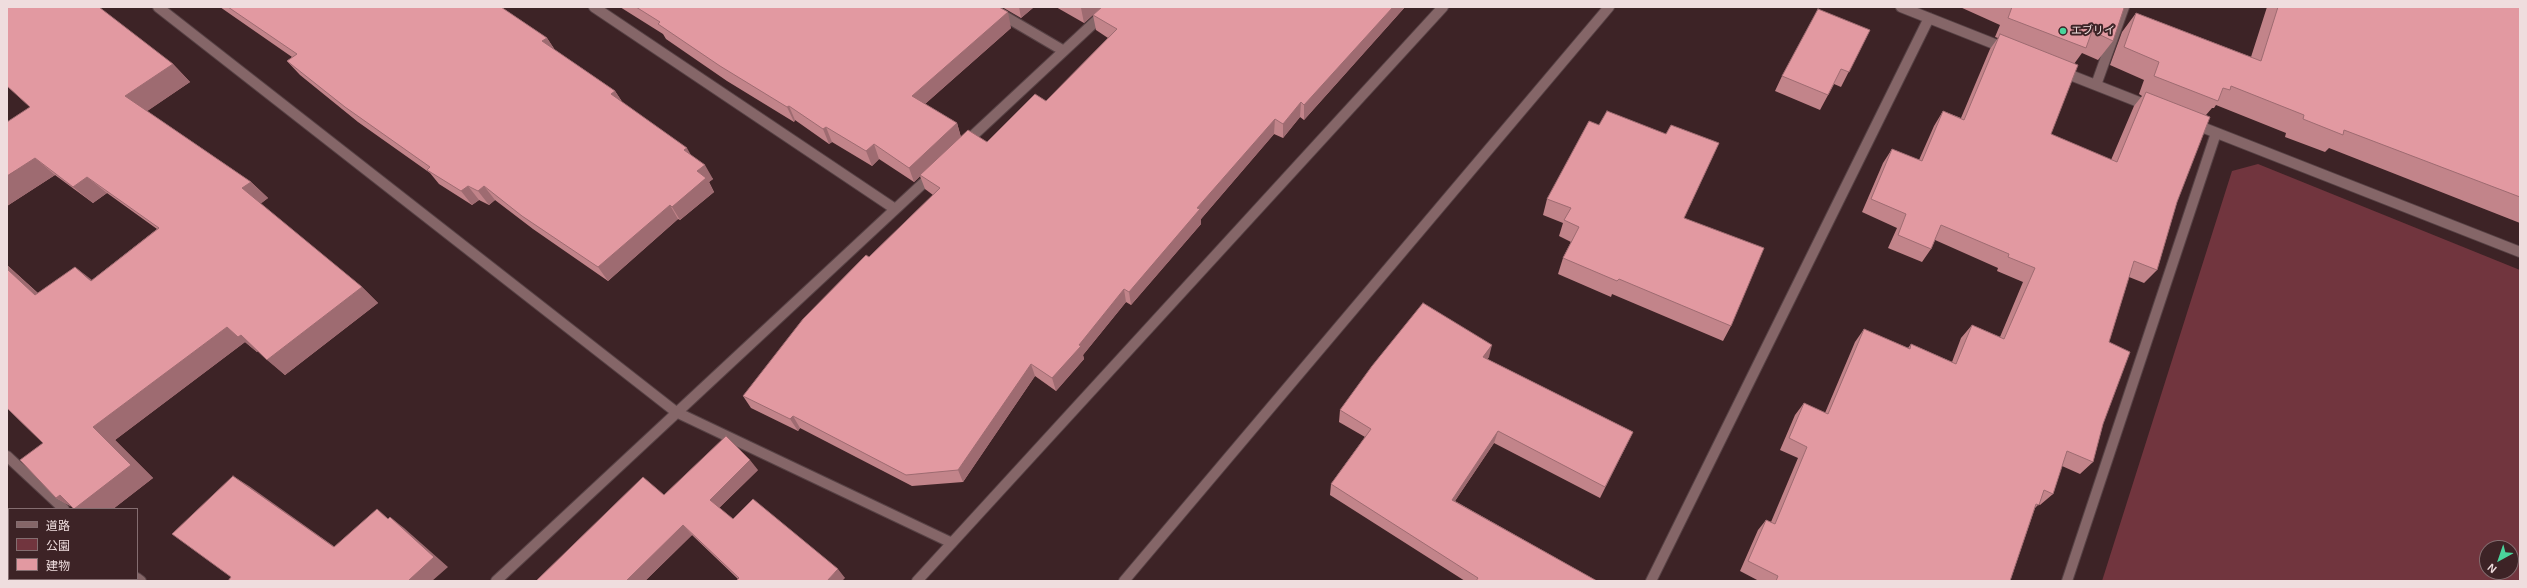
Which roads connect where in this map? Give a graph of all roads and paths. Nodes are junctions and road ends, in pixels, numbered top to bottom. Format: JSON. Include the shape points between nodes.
{"nodes":[{"id":1,"x":158,"y":7,"type":"edge"},
{"id":2,"x":594,"y":7,"type":"edge"},
{"id":3,"x":989,"y":7,"type":"edge"},
{"id":4,"x":1111,"y":7,"type":"edge"},
{"id":5,"x":1443,"y":7,"type":"edge"},
{"id":6,"x":1609,"y":7,"type":"edge"},
{"id":7,"x":1901,"y":7,"type":"edge"},
{"id":8,"x":2124,"y":7,"type":"edge"},
{"id":9,"x":1929,"y":18,"type":"junction"},
{"id":10,"x":1064,"y":51,"type":"junction"},
{"id":11,"x":2016,"y":53,"type":"edge"},
{"id":12,"x":2052,"y":68,"type":"edge"},
{"id":13,"x":2096,"y":85,"type":"junction"},
{"id":14,"x":2160,"y":110,"type":"edge"},
{"id":15,"x":2188,"y":122,"type":"edge"},
{"id":16,"x":2216,"y":133,"type":"junction"},
{"id":17,"x":959,"y":149,"type":"edge"},
{"id":18,"x":942,"y":165,"type":"edge"},
{"id":19,"x":895,"y":209,"type":"junction"},
{"id":20,"x":2520,"y":252,"type":"edge"},
{"id":21,"x":676,"y":412,"type":"junction"},
{"id":22,"x":7,"y":456,"type":"edge"},
{"id":23,"x":63,"y":508,"type":"edge"},
{"id":24,"x":952,"y":543,"type":"junction"},
{"id":25,"x":496,"y":581,"type":"edge"},
{"id":26,"x":917,"y":581,"type":"edge"},
{"id":27,"x":1124,"y":581,"type":"edge"},
{"id":28,"x":1652,"y":581,"type":"edge"},
{"id":29,"x":2067,"y":581,"type":"edge"}],
"edges":[{"from":1,"to":21,"type":"street"},
{"from":2,"to":19,"type":"street"},
{"from":3,"to":10,"type":"street"},
{"from":4,"to":10,"type":"street"},
{"from":5,"to":24,"type":"street"},
{"from":6,"to":27,"type":"street"},
{"from":7,"to":9,"type":"street"},
{"from":8,"to":13,"type":"street"},
{"from":9,"to":11,"type":"street"},
{"from":9,"to":28,"type":"street"},
{"from":10,"to":17,"type":"street"},
{"from":12,"to":13,"type":"street"},
{"from":13,"to":14,"type":"street"},
{"from":15,"to":16,"type":"street"},
{"from":16,"to":20,"type":"street"},
{"from":16,"to":29,"type":"street"},
{"from":18,"to":19,"type":"street"},
{"from":19,"to":21,"type":"street"},
{"from":21,"to":24,"type":"street"},
{"from":21,"to":25,"type":"street"},
{"from":22,"to":23,"type":"street"},
{"from":24,"to":26,"type":"street"}]}
